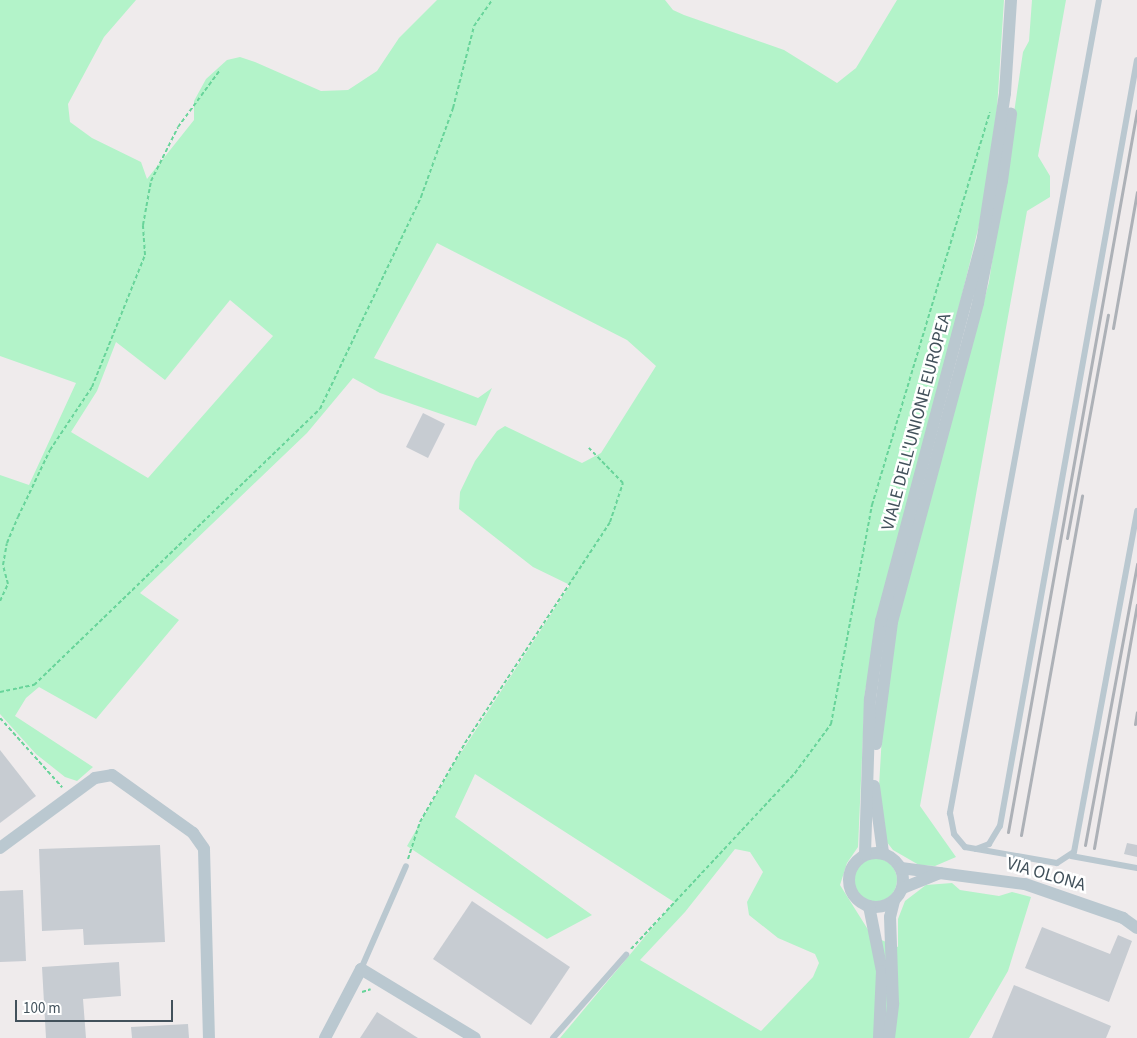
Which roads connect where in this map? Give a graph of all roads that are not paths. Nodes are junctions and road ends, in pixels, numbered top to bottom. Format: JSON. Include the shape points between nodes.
{"nodes":[{"id":1,"x":1011,"y":0,"type":"edge"},
{"id":2,"x":1019,"y":0,"type":"edge"},
{"id":3,"x":1099,"y":0,"type":"edge"},
{"id":4,"x":1137,"y":60,"type":"edge"},
{"id":5,"x":1137,"y":511,"type":"edge"},
{"id":6,"x":0,"y":848,"type":"edge"},
{"id":7,"x":970,"y":850,"type":"junction"},
{"id":8,"x":883,"y":853,"type":"junction"},
{"id":9,"x":865,"y":854,"type":"junction"},
{"id":10,"x":1071,"y":856,"type":"junction"},
{"id":11,"x":406,"y":866,"type":"road end"},
{"id":12,"x":901,"y":868,"type":"junction"},
{"id":13,"x":1137,"y":868,"type":"edge"},
{"id":14,"x":941,"y":873,"type":"junction"},
{"id":15,"x":902,"y":888,"type":"junction"},
{"id":16,"x":894,"y":901,"type":"junction"},
{"id":17,"x":868,"y":906,"type":"junction"},
{"id":18,"x":1137,"y":928,"type":"edge"},
{"id":19,"x":626,"y":955,"type":"road end"},
{"id":20,"x":361,"y":969,"type":"junction"},
{"id":21,"x":209,"y":1038,"type":"edge"},
{"id":22,"x":325,"y":1038,"type":"edge"},
{"id":23,"x":475,"y":1038,"type":"edge"},
{"id":24,"x":553,"y":1038,"type":"edge"},
{"id":25,"x":879,"y":1038,"type":"edge"},
{"id":26,"x":889,"y":1038,"type":"edge"}],
"edges":[{"from":1,"to":9,"type":"street","name":"VIALE DELL'UNIONE EUROPEA","via":[[1005,93],[993,180],[970,297],[882,621],[870,708]]},
{"from":2,"to":8,"type":"street","name":"VIALE DELL'UNIONE EUROPEA","via":[[1013,92],[992,239],[892,622],[881,689],[873,798]]},
{"from":3,"to":7,"type":"lane","via":[[950,813],[954,834]]},
{"from":4,"to":7,"type":"lane","via":[[1000,826],[989,844]]},
{"from":5,"to":10,"type":"lane","via":[[1078,840]]},
{"from":6,"to":21,"type":"street","via":[[95,778],[112,776],[193,833],[204,849]]},
{"from":7,"to":10,"type":"lane","via":[[1057,863]]},
{"from":8,"to":9,"type":"street"},
{"from":8,"to":12,"type":"street"},
{"from":9,"to":17,"type":"street","via":[[852,867],[849,877],[853,895]]},
{"from":10,"to":13,"type":"lane"},
{"from":11,"to":20,"type":"lane"},
{"from":12,"to":14,"type":"street","name":"VIA OLONA"},
{"from":12,"to":15,"type":"street"},
{"from":14,"to":15,"type":"street","name":"VIA OLONA"},
{"from":14,"to":18,"type":"street","name":"VIA OLONA","via":[[1025,884],[1123,918]]},
{"from":15,"to":16,"type":"street"},
{"from":16,"to":17,"type":"street","via":[[882,907]]},
{"from":16,"to":26,"type":"street","via":[[890,918],[893,1003]]},
{"from":17,"to":25,"type":"street","via":[[882,971]]},
{"from":19,"to":24,"type":"lane"},
{"from":20,"to":22,"type":"street"},
{"from":20,"to":23,"type":"street"}]}
